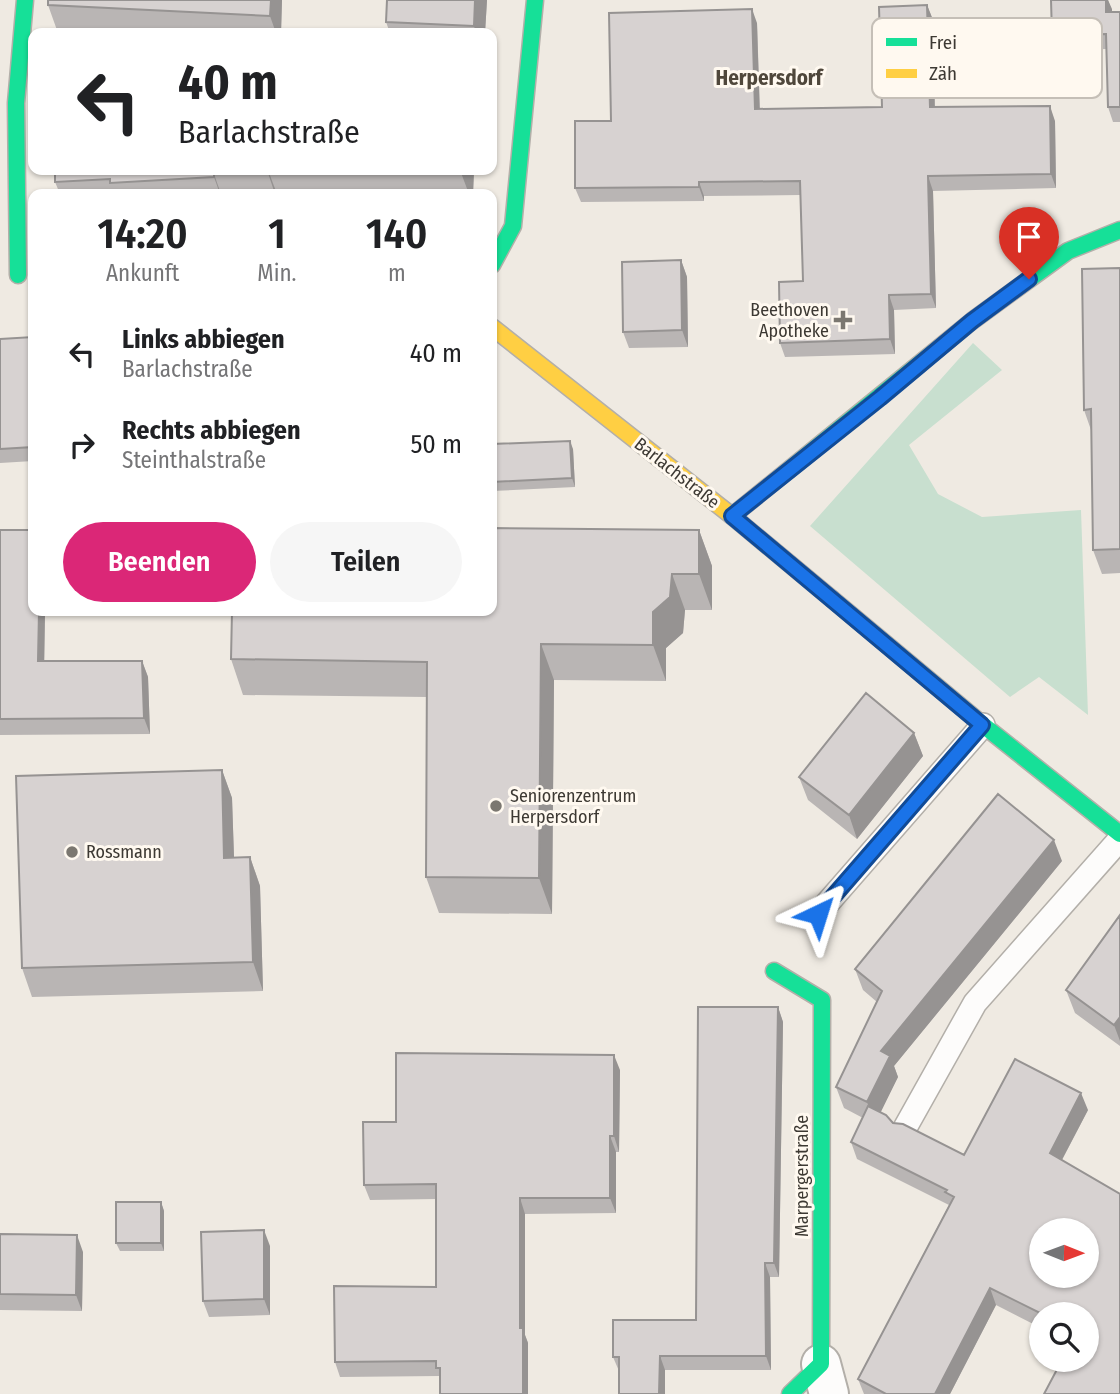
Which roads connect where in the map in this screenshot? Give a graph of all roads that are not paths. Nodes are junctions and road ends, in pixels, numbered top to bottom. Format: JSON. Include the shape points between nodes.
{"nodes":[{"id":1,"x":26,"y":0,"type":"edge"},
{"id":2,"x":536,"y":0,"type":"edge"},
{"id":3,"x":1120,"y":230,"type":"edge"},
{"id":4,"x":497,"y":256,"type":"edge"},
{"id":5,"x":17,"y":275,"type":"edge"},
{"id":6,"x":497,"y":331,"type":"edge"},
{"id":7,"x":732,"y":516,"type":"junction"},
{"id":8,"x":982,"y":725,"type":"junction"},
{"id":9,"x":1120,"y":836,"type":"edge"},
{"id":10,"x":818,"y":914,"type":"dead end"},
{"id":11,"x":774,"y":971,"type":"dead end"},
{"id":12,"x":905,"y":1128,"type":"edge"},
{"id":13,"x":825,"y":1379,"type":"edge"},
{"id":14,"x":790,"y":1394,"type":"edge"}],
"edges":[{"from":1,"to":5,"type":"street","via":[[20,32],[14,158]]},
{"from":2,"to":4,"type":"street","via":[[513,226]]},
{"from":3,"to":7,"type":"street","via":[[1068,251],[972,321]]},
{"from":6,"to":7,"type":"street","name":"Barlachstraße"},
{"from":7,"to":8,"type":"street","name":"Barlachstraße"},
{"from":8,"to":9,"type":"street","name":"Barlachstraße"},
{"from":8,"to":10,"type":"lane"},
{"from":9,"to":12,"type":"lane","via":[[975,1003]]},
{"from":11,"to":13,"type":"street","name":"Marpergerstraße","via":[[822,1000]]},
{"from":13,"to":14,"type":"street","name":"Marpergerstraße"}]}
